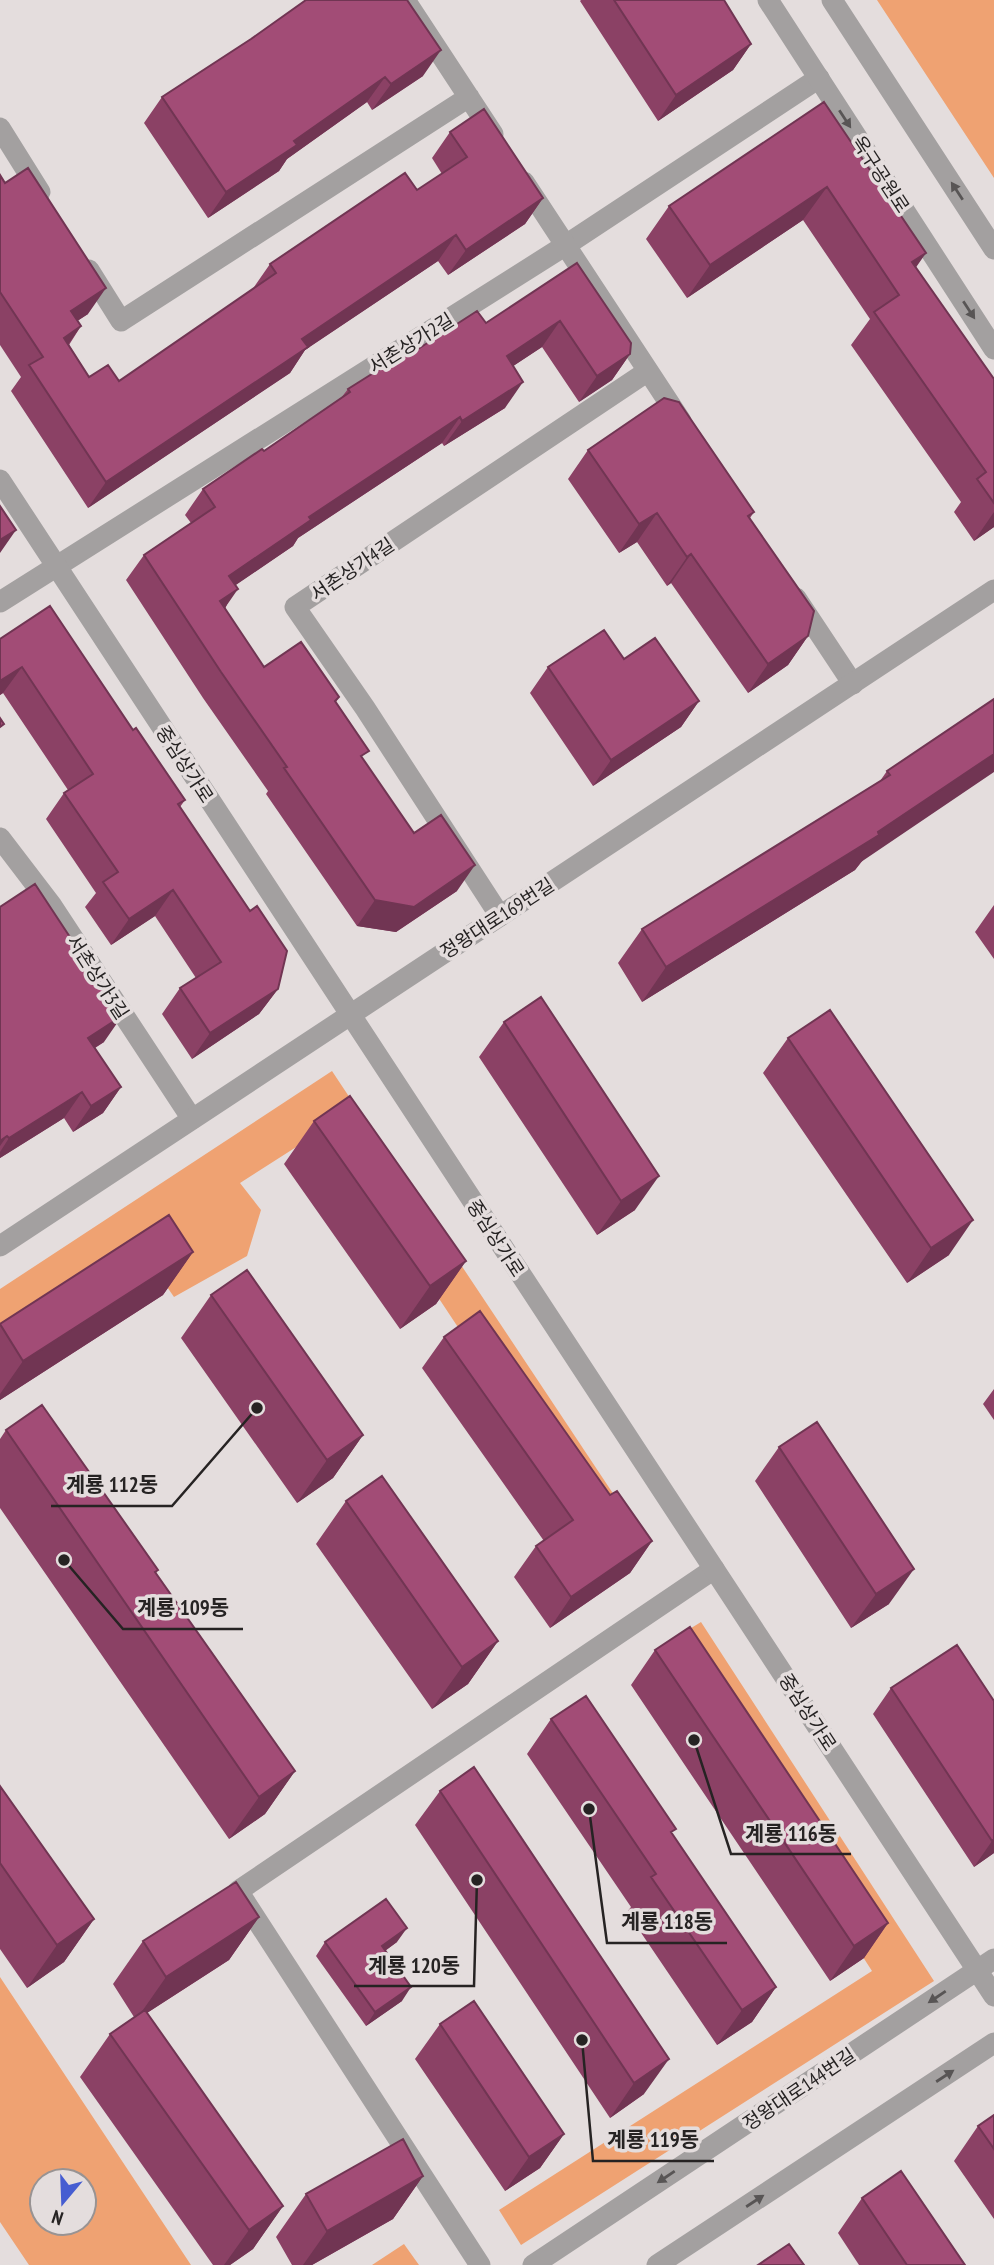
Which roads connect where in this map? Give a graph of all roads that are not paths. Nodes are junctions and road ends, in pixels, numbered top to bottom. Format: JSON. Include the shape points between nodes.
{"nodes":[{"id":1,"x":405,"y":0,"type":"edge"},
{"id":2,"x":768,"y":0,"type":"edge"},
{"id":3,"x":832,"y":0,"type":"edge"},
{"id":4,"x":819,"y":78,"type":"junction"},
{"id":5,"x":469,"y":97,"type":"junction"},
{"id":6,"x":0,"y":128,"type":"edge"},
{"id":7,"x":48,"y":205,"type":"edge"},
{"id":8,"x":566,"y":245,"type":"junction"},
{"id":9,"x":994,"y":249,"type":"edge"},
{"id":10,"x":76,"y":250,"type":"edge"},
{"id":11,"x":994,"y":349,"type":"edge"},
{"id":12,"x":648,"y":371,"type":"junction"},
{"id":13,"x":693,"y":440,"type":"edge"},
{"id":14,"x":0,"y":480,"type":"edge"},
{"id":15,"x":56,"y":566,"type":"junction"},
{"id":16,"x":785,"y":579,"type":"edge"},
{"id":17,"x":994,"y":590,"type":"edge"},
{"id":18,"x":0,"y":602,"type":"edge"},
{"id":19,"x":853,"y":684,"type":"junction"},
{"id":20,"x":0,"y":838,"type":"edge"},
{"id":21,"x":500,"y":916,"type":"junction"},
{"id":22,"x":349,"y":1015,"type":"junction"},
{"id":23,"x":192,"y":1119,"type":"junction"},
{"id":24,"x":0,"y":1245,"type":"edge"},
{"id":25,"x":714,"y":1569,"type":"junction"},
{"id":26,"x":986,"y":1965,"type":"edge"},
{"id":27,"x":994,"y":1996,"type":"edge"},
{"id":28,"x":994,"y":2043,"type":"edge"},
{"id":29,"x":480,"y":2265,"type":"edge"},
{"id":30,"x":533,"y":2265,"type":"edge"},
{"id":31,"x":657,"y":2265,"type":"edge"}],
"edges":[{"from":1,"to":5,"type":"street"},
{"from":2,"to":4,"type":"street","name":"옥구공원로"},
{"from":9,"to":3,"type":"street","one_way":true},
{"from":4,"to":8,"type":"street","name":"서촌상가2길"},
{"from":4,"to":11,"type":"street","name":"옥구공원로","one_way":true},
{"from":5,"to":8,"type":"street"},
{"from":5,"to":10,"type":"street","via":[[121,321]]},
{"from":6,"to":7,"type":"street"},
{"from":8,"to":12,"type":"street"},
{"from":8,"to":15,"type":"street","name":"서촌상가2길"},
{"from":12,"to":13,"type":"street"},
{"from":12,"to":21,"type":"street","name":"서촌상가4길","via":[[295,607]]},
{"from":14,"to":15,"type":"street","name":"중심상가로"},
{"from":15,"to":18,"type":"street","name":"서촌상가2길"},
{"from":15,"to":22,"type":"street","name":"중심상가로"},
{"from":16,"to":19,"type":"street"},
{"from":17,"to":19,"type":"street","name":"정왕대로169번길"},
{"from":19,"to":21,"type":"street","name":"정왕대로169번길"},
{"from":20,"to":23,"type":"street","name":"서촌상가3길","via":[[52,906]]},
{"from":21,"to":22,"type":"street","name":"정왕대로169번길"},
{"from":22,"to":23,"type":"street","name":"정왕대로169번길"},
{"from":22,"to":25,"type":"street","name":"중심상가로"},
{"from":23,"to":24,"type":"street","name":"정왕대로169번길"},
{"from":25,"to":26,"type":"street","name":"중심상가로"},
{"from":25,"to":29,"type":"street","via":[[238,1891]]},
{"from":26,"to":27,"type":"street","name":"중심상가로"},
{"from":26,"to":30,"type":"street","name":"정왕대로144번길","one_way":true},
{"from":31,"to":28,"type":"street","one_way":true}]}
